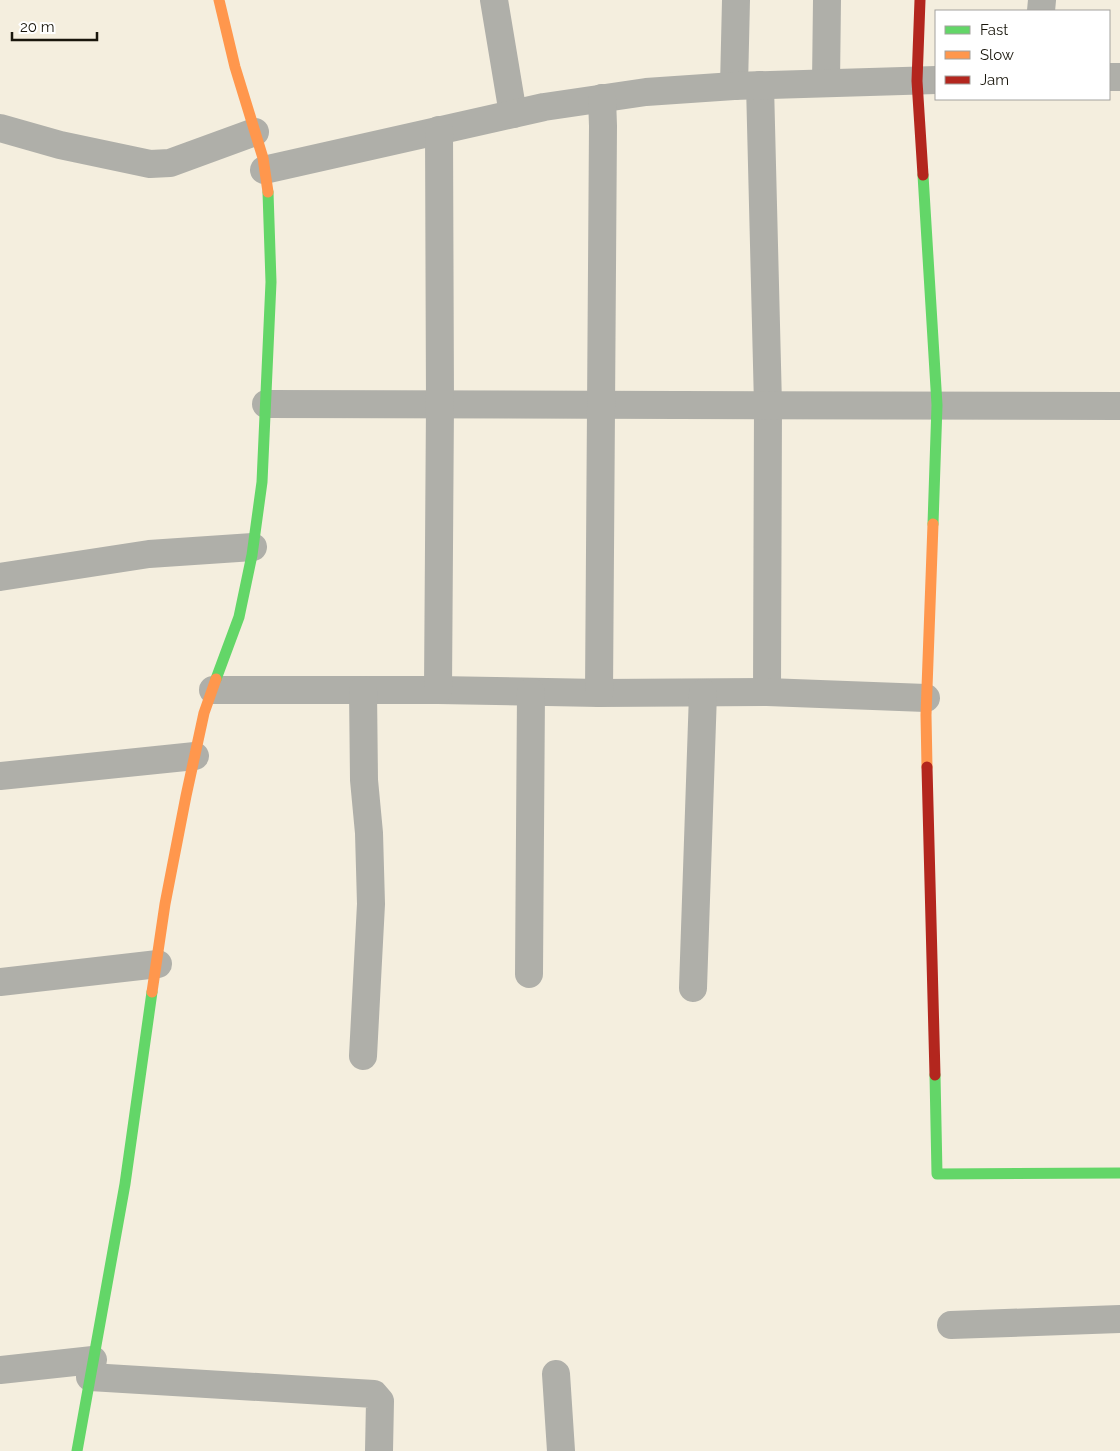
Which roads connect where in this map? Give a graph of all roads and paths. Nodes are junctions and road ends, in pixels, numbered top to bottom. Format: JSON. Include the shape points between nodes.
{"nodes":[{"id":1,"x":219,"y":0,"type":"edge"},
{"id":2,"x":494,"y":0,"type":"edge"},
{"id":3,"x":736,"y":0,"type":"edge"},
{"id":4,"x":827,"y":0,"type":"edge"},
{"id":5,"x":920,"y":0,"type":"edge"},
{"id":6,"x":926,"y":80,"type":"edge"},
{"id":7,"x":826,"y":83,"type":"junction"},
{"id":8,"x":747,"y":86,"type":"junction"},
{"id":9,"x":602,"y":98,"type":"junction"},
{"id":10,"x":513,"y":114,"type":"junction"},
{"id":11,"x":0,"y":128,"type":"edge"},
{"id":12,"x":439,"y":130,"type":"junction"},
{"id":13,"x":255,"y":132,"type":"junction"},
{"id":14,"x":264,"y":170,"type":"junction"},
{"id":15,"x":266,"y":404,"type":"junction"},
{"id":16,"x":440,"y":404,"type":"junction"},
{"id":17,"x":601,"y":404,"type":"junction"},
{"id":18,"x":768,"y":405,"type":"junction"},
{"id":19,"x":937,"y":405,"type":"junction"},
{"id":20,"x":1120,"y":406,"type":"edge"},
{"id":21,"x":253,"y":547,"type":"junction"},
{"id":22,"x":0,"y":577,"type":"edge"},
{"id":23,"x":213,"y":690,"type":"junction"},
{"id":24,"x":363,"y":690,"type":"junction"},
{"id":25,"x":438,"y":690,"type":"junction"},
{"id":26,"x":530,"y":692,"type":"junction"},
{"id":27,"x":767,"y":692,"type":"junction"},
{"id":28,"x":599,"y":693,"type":"junction"},
{"id":29,"x":702,"y":693,"type":"junction"},
{"id":30,"x":926,"y":698,"type":"junction"},
{"id":31,"x":195,"y":756,"type":"junction"},
{"id":32,"x":0,"y":776,"type":"edge"},
{"id":33,"x":158,"y":964,"type":"junction"},
{"id":34,"x":529,"y":974,"type":"dead end"},
{"id":35,"x":0,"y":982,"type":"edge"},
{"id":36,"x":693,"y":988,"type":"dead end"},
{"id":37,"x":363,"y":1056,"type":"dead end"},
{"id":38,"x":1120,"y":1173,"type":"edge"},
{"id":39,"x":1120,"y":1319,"type":"edge"},
{"id":40,"x":951,"y":1325,"type":"dead end"},
{"id":41,"x":92,"y":1368,"type":"junction"},
{"id":42,"x":0,"y":1370,"type":"edge"},
{"id":43,"x":556,"y":1374,"type":"dead end"},
{"id":44,"x":77,"y":1451,"type":"edge"},
{"id":45,"x":379,"y":1451,"type":"edge"},
{"id":46,"x":562,"y":1451,"type":"edge"}],
"edges":[{"from":1,"to":13,"type":"street"},
{"from":2,"to":10,"type":"street"},
{"from":3,"to":8,"type":"street"},
{"from":4,"to":7,"type":"street"},
{"from":5,"to":6,"type":"street"},
{"from":6,"to":7,"type":"street"},
{"from":6,"to":19,"type":"street"},
{"from":7,"to":8,"type":"street"},
{"from":8,"to":9,"type":"street"},
{"from":8,"to":18,"type":"street"},
{"from":9,"to":10,"type":"street"},
{"from":9,"to":17,"type":"street"},
{"from":10,"to":12,"type":"street"},
{"from":11,"to":13,"type":"street","via":[[60,145],[150,164],[170,163]]},
{"from":12,"to":14,"type":"street"},
{"from":12,"to":16,"type":"street"},
{"from":13,"to":14,"type":"street"},
{"from":14,"to":15,"type":"street","via":[[269,199],[270,282]]},
{"from":15,"to":16,"type":"street"},
{"from":15,"to":21,"type":"street","via":[[262,482]]},
{"from":16,"to":17,"type":"street"},
{"from":16,"to":25,"type":"street"},
{"from":17,"to":18,"type":"street"},
{"from":17,"to":28,"type":"street"},
{"from":18,"to":19,"type":"street"},
{"from":18,"to":27,"type":"street"},
{"from":19,"to":20,"type":"street"},
{"from":19,"to":30,"type":"street"},
{"from":21,"to":22,"type":"street","via":[[149,554]]},
{"from":21,"to":23,"type":"street","via":[[239,618]]},
{"from":23,"to":24,"type":"street"},
{"from":23,"to":31,"type":"street","via":[[204,713]]},
{"from":24,"to":25,"type":"street"},
{"from":24,"to":37,"type":"street","via":[[371,904]]},
{"from":25,"to":26,"type":"street"},
{"from":26,"to":28,"type":"street"},
{"from":26,"to":34,"type":"street"},
{"from":27,"to":29,"type":"street"},
{"from":27,"to":30,"type":"street"},
{"from":28,"to":29,"type":"street"},
{"from":29,"to":36,"type":"street"},
{"from":30,"to":38,"type":"street","via":[[937,1174]]},
{"from":31,"to":32,"type":"street"},
{"from":31,"to":33,"type":"street","via":[[165,904]]},
{"from":33,"to":35,"type":"street"},
{"from":33,"to":41,"type":"street","via":[[125,1184]]},
{"from":39,"to":40,"type":"street"},
{"from":41,"to":42,"type":"street"},
{"from":41,"to":44,"type":"street"},
{"from":41,"to":45,"type":"street","via":[[374,1394],[380,1401]]},
{"from":43,"to":46,"type":"street"}]}
